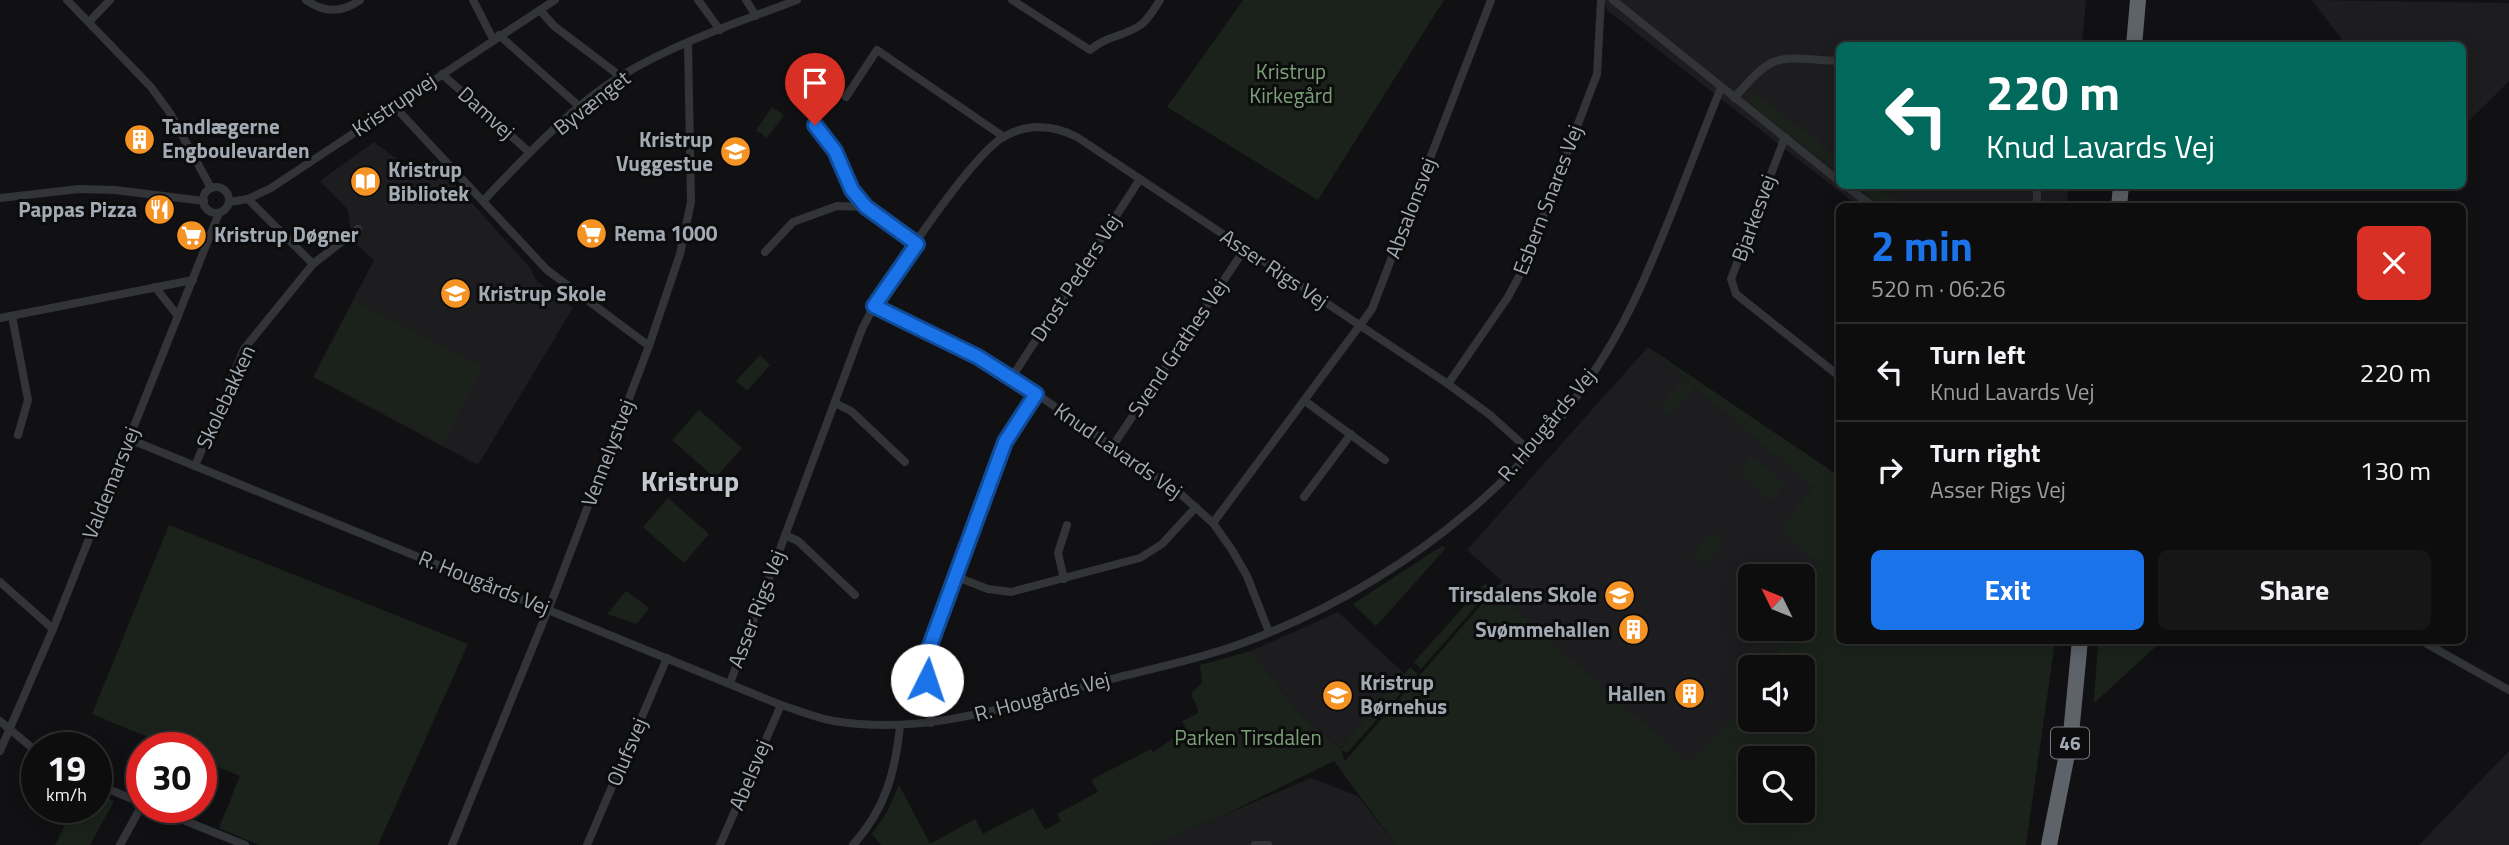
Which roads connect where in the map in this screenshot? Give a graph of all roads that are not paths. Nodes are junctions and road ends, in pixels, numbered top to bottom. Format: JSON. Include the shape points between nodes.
{"nodes":[{"id":1,"x":66,"y":0,"type":"edge"},
{"id":2,"x":110,"y":0,"type":"edge"},
{"id":3,"x":306,"y":0,"type":"edge"},
{"id":4,"x":360,"y":0,"type":"edge"},
{"id":5,"x":473,"y":0,"type":"edge"},
{"id":6,"x":555,"y":0,"type":"edge"},
{"id":7,"x":698,"y":0,"type":"edge"},
{"id":8,"x":746,"y":0,"type":"edge"},
{"id":9,"x":797,"y":0,"type":"edge"},
{"id":10,"x":1012,"y":0,"type":"edge"},
{"id":11,"x":1160,"y":0,"type":"edge"},
{"id":12,"x":1491,"y":0,"type":"edge"},
{"id":13,"x":1601,"y":0,"type":"edge"},
{"id":14,"x":1613,"y":0,"type":"edge"},
{"id":15,"x":2138,"y":0,"type":"edge"},
{"id":16,"x":540,"y":10,"type":"junction"},
{"id":17,"x":756,"y":16,"type":"junction"},
{"id":18,"x":89,"y":22,"type":"junction"},
{"id":19,"x":720,"y":30,"type":"junction"},
{"id":20,"x":496,"y":37,"type":"junction"},
{"id":21,"x":2134,"y":42,"type":"edge"},
{"id":22,"x":688,"y":44,"type":"junction"},
{"id":23,"x":1836,"y":61,"type":"edge"},
{"id":24,"x":442,"y":74,"type":"junction"},
{"id":25,"x":620,"y":76,"type":"junction"},
{"id":26,"x":1721,"y":88,"type":"junction"},
{"id":27,"x":846,"y":97,"type":"dead end"},
{"id":28,"x":1734,"y":98,"type":"junction"},
{"id":29,"x":394,"y":106,"type":"junction"},
{"id":30,"x":581,"y":107,"type":"junction"},
{"id":31,"x":815,"y":125,"type":"dead end"},
{"id":32,"x":1004,"y":137,"type":"junction"},
{"id":33,"x":1784,"y":137,"type":"junction"},
{"id":34,"x":529,"y":152,"type":"junction"},
{"id":35,"x":1836,"y":178,"type":"edge"},
{"id":36,"x":1140,"y":179,"type":"junction"},
{"id":37,"x":211,"y":188,"type":"junction"},
{"id":38,"x":1850,"y":189,"type":"edge"},
{"id":39,"x":0,"y":198,"type":"edge"},
{"id":40,"x":248,"y":199,"type":"junction"},
{"id":41,"x":204,"y":201,"type":"junction"},
{"id":42,"x":482,"y":201,"type":"junction"},
{"id":43,"x":229,"y":202,"type":"junction"},
{"id":44,"x":1868,"y":203,"type":"edge"},
{"id":45,"x":866,"y":207,"type":"junction"},
{"id":46,"x":219,"y":213,"type":"junction"},
{"id":47,"x":358,"y":229,"type":"dead end"},
{"id":48,"x":917,"y":244,"type":"junction"},
{"id":49,"x":1244,"y":250,"type":"junction"},
{"id":50,"x":765,"y":252,"type":"dead end"},
{"id":51,"x":313,"y":264,"type":"junction"},
{"id":52,"x":193,"y":280,"type":"junction"},
{"id":53,"x":155,"y":287,"type":"junction"},
{"id":54,"x":874,"y":306,"type":"junction"},
{"id":55,"x":12,"y":316,"type":"junction"},
{"id":56,"x":178,"y":316,"type":"junction"},
{"id":57,"x":0,"y":318,"type":"edge"},
{"id":58,"x":1361,"y":327,"type":"junction"},
{"id":59,"x":649,"y":346,"type":"junction"},
{"id":60,"x":1836,"y":374,"type":"edge"},
{"id":61,"x":1012,"y":377,"type":"junction"},
{"id":62,"x":1448,"y":384,"type":"junction"},
{"id":63,"x":1036,"y":394,"type":"junction"},
{"id":64,"x":1305,"y":401,"type":"junction"},
{"id":65,"x":835,"y":402,"type":"junction"},
{"id":66,"x":1350,"y":434,"type":"junction"},
{"id":67,"x":18,"y":435,"type":"dead end"},
{"id":68,"x":129,"y":439,"type":"junction"},
{"id":69,"x":1112,"y":446,"type":"junction"},
{"id":70,"x":1530,"y":451,"type":"junction"},
{"id":71,"x":1385,"y":460,"type":"dead end"},
{"id":72,"x":905,"y":462,"type":"dead end"},
{"id":73,"x":195,"y":466,"type":"junction"},
{"id":74,"x":1304,"y":497,"type":"dead end"},
{"id":75,"x":1196,"y":507,"type":"junction"},
{"id":76,"x":1213,"y":523,"type":"junction"},
{"id":77,"x":1067,"y":525,"type":"dead end"},
{"id":78,"x":785,"y":535,"type":"junction"},
{"id":79,"x":954,"y":576,"type":"junction"},
{"id":80,"x":1064,"y":579,"type":"junction"},
{"id":81,"x":0,"y":582,"type":"edge"},
{"id":82,"x":855,"y":595,"type":"dead end"},
{"id":83,"x":548,"y":610,"type":"junction"},
{"id":84,"x":53,"y":629,"type":"junction"},
{"id":85,"x":1269,"y":632,"type":"junction"},
{"id":86,"x":2080,"y":644,"type":"edge"},
{"id":87,"x":2427,"y":644,"type":"edge"},
{"id":88,"x":667,"y":658,"type":"junction"},
{"id":89,"x":730,"y":683,"type":"junction"},
{"id":90,"x":2509,"y":690,"type":"edge"},
{"id":91,"x":781,"y":705,"type":"junction"},
{"id":92,"x":0,"y":721,"type":"edge"},
{"id":93,"x":931,"y":723,"type":"junction"},
{"id":94,"x":900,"y":726,"type":"junction"},
{"id":95,"x":10,"y":731,"type":"junction"},
{"id":96,"x":21,"y":740,"type":"edge"},
{"id":97,"x":0,"y":751,"type":"edge"},
{"id":98,"x":132,"y":823,"type":"edge"},
{"id":99,"x":191,"y":823,"type":"edge"},
{"id":100,"x":120,"y":845,"type":"edge"},
{"id":101,"x":246,"y":845,"type":"edge"},
{"id":102,"x":452,"y":845,"type":"edge"},
{"id":103,"x":587,"y":845,"type":"edge"},
{"id":104,"x":720,"y":845,"type":"edge"},
{"id":105,"x":853,"y":845,"type":"edge"},
{"id":106,"x":1255,"y":845,"type":"edge"},
{"id":107,"x":1268,"y":845,"type":"edge"},
{"id":108,"x":2049,"y":845,"type":"edge"}],
"edges":[{"from":1,"to":18,"type":"street"},
{"from":2,"to":18,"type":"street"},
{"from":3,"to":4,"type":"street","via":[[323,10],[338,10]]},
{"from":5,"to":20,"type":"street"},
{"from":6,"to":16,"type":"street","name":"Kristrupvej"},
{"from":7,"to":19,"type":"street"},
{"from":8,"to":17,"type":"street"},
{"from":9,"to":17,"type":"street","name":"Byvænget"},
{"from":10,"to":11,"type":"street","via":[[1090,50],[1102,39],[1144,23]]},
{"from":12,"to":58,"type":"street","name":"Absalonsvej"},
{"from":13,"to":62,"type":"street","name":"Esbern Snares Vej","via":[[1597,74],[1523,269]]},
{"from":14,"to":26,"type":"street"},
{"from":15,"to":21,"type":"highway"},
{"from":16,"to":20,"type":"street","name":"Kristrupvej"},
{"from":16,"to":25,"type":"street"},
{"from":17,"to":19,"type":"street","name":"Byvænget"},
{"from":18,"to":37,"type":"street","via":[[158,96]]},
{"from":19,"to":22,"type":"street","name":"Byvænget"},
{"from":20,"to":24,"type":"street","name":"Kristrupvej"},
{"from":20,"to":30,"type":"street"},
{"from":22,"to":25,"type":"street","name":"Byvænget"},
{"from":22,"to":59,"type":"street","name":"Vennelystvej","via":[[691,202],[680,254]]},
{"from":23,"to":28,"type":"street","via":[[1770,60]]},
{"from":24,"to":29,"type":"street","name":"Kristrupvej"},
{"from":24,"to":34,"type":"street","name":"Damvej"},
{"from":25,"to":30,"type":"street","name":"Byvænget"},
{"from":26,"to":28,"type":"street"},
{"from":26,"to":70,"type":"street","name":"R. Hougårds Vej","via":[[1634,301],[1577,394]]},
{"from":27,"to":32,"type":"street","via":[[877,50]]},
{"from":28,"to":33,"type":"street"},
{"from":29,"to":40,"type":"street","name":"Kristrupvej"},
{"from":29,"to":42,"type":"street"},
{"from":30,"to":34,"type":"street","name":"Byvænget"},
{"from":31,"to":45,"type":"street"},
{"from":32,"to":36,"type":"street","name":"Asser Rigs Vej","via":[[1033,127],[1062,130]]},
{"from":32,"to":48,"type":"street","name":"Asser Rigs Vej","via":[[976,162]]},
{"from":33,"to":35,"type":"street"},
{"from":33,"to":60,"type":"street","name":"Bjarkesvej","via":[[1731,279],[1736,294]]},
{"from":34,"to":42,"type":"street","name":"Byvænget"},
{"from":36,"to":49,"type":"street","name":"Asser Rigs Vej"},
{"from":36,"to":61,"type":"street","name":"Drost Peders Vej"},
{"from":37,"to":41,"type":"street"},
{"from":37,"to":43,"type":"street","via":[[223,189]]},
{"from":38,"to":44,"type":"street"},
{"from":39,"to":41,"type":"street","via":[[79,189]]},
{"from":40,"to":43,"type":"street","name":"Kristrupvej"},
{"from":40,"to":51,"type":"street"},
{"from":41,"to":46,"type":"street","via":[[208,210]]},
{"from":42,"to":59,"type":"street","via":[[547,270]]},
{"from":43,"to":46,"type":"street"},
{"from":45,"to":48,"type":"street"},
{"from":45,"to":50,"type":"street","via":[[837,206],[793,222]]},
{"from":46,"to":52,"type":"street","name":"Valdemarsvej"},
{"from":47,"to":51,"type":"street","name":"Skolebakken"},
{"from":48,"to":54,"type":"street","name":"Asser Rigs Vej"},
{"from":49,"to":58,"type":"street","name":"Asser Rigs Vej"},
{"from":49,"to":69,"type":"street","name":"Svend Grathes Vej"},
{"from":51,"to":73,"type":"street","name":"Skolebakken","via":[[244,349]]},
{"from":52,"to":53,"type":"street"},
{"from":52,"to":56,"type":"street","name":"Valdemarsvej"},
{"from":53,"to":55,"type":"street"},
{"from":53,"to":56,"type":"street"},
{"from":54,"to":61,"type":"street","name":"Knud Lavards Vej"},
{"from":54,"to":65,"type":"street","name":"Asser Rigs Vej"},
{"from":55,"to":57,"type":"street"},
{"from":55,"to":67,"type":"street","via":[[28,400]]},
{"from":56,"to":68,"type":"street","name":"Valdemarsvej"},
{"from":58,"to":62,"type":"street","name":"Asser Rigs Vej"},
{"from":58,"to":64,"type":"street","name":"Absalonsvej"},
{"from":59,"to":83,"type":"street","name":"Vennelystvej"},
{"from":61,"to":63,"type":"street","name":"Knud Lavards Vej"},
{"from":62,"to":70,"type":"street","name":"Asser Rigs Vej"},
{"from":63,"to":69,"type":"street","name":"Knud Lavards Vej"},
{"from":63,"to":79,"type":"street","via":[[1005,442]]},
{"from":64,"to":66,"type":"street"},
{"from":64,"to":76,"type":"street","name":"Absalonsvej"},
{"from":65,"to":72,"type":"street","via":[[851,411]]},
{"from":65,"to":78,"type":"street","name":"Asser Rigs Vej"},
{"from":66,"to":71,"type":"street"},
{"from":66,"to":74,"type":"street"},
{"from":68,"to":73,"type":"street","name":"R. Hougårds Vej"},
{"from":68,"to":84,"type":"street","name":"Valdemarsvej"},
{"from":69,"to":75,"type":"street","name":"Knud Lavards Vej"},
{"from":70,"to":85,"type":"street","name":"R. Hougårds Vej","via":[[1482,502],[1410,558],[1365,587]]},
{"from":73,"to":83,"type":"street","name":"R. Hougårds Vej"},
{"from":75,"to":76,"type":"street","name":"Knud Lavards Vej"},
{"from":75,"to":80,"type":"street","via":[[1161,544],[1140,558]]},
{"from":76,"to":85,"type":"street","name":"Knud Lavards Vej","via":[[1247,576]]},
{"from":77,"to":80,"type":"street","via":[[1058,553]]},
{"from":78,"to":82,"type":"street","name":"Asser Rigs Vej","via":[[798,541]]},
{"from":78,"to":89,"type":"street","name":"Asser Rigs Vej"},
{"from":79,"to":80,"type":"street","via":[[1012,592]]},
{"from":79,"to":93,"type":"street","via":[[925,659]]},
{"from":81,"to":84,"type":"street"},
{"from":83,"to":88,"type":"street","name":"R. Hougårds Vej"},
{"from":83,"to":102,"type":"street","name":"Vennelystvej"},
{"from":84,"to":95,"type":"street","name":"Valdemarsvej"},
{"from":85,"to":93,"type":"street","name":"R. Hougårds Vej","via":[[1238,645]]},
{"from":86,"to":108,"type":"highway","number":"46","via":[[2071,734]]},
{"from":87,"to":90,"type":"street"},
{"from":88,"to":89,"type":"street","name":"R. Hougårds Vej"},
{"from":88,"to":103,"type":"street","name":"Olufsvej"},
{"from":89,"to":91,"type":"street","name":"R. Hougårds Vej"},
{"from":91,"to":94,"type":"street","name":"R. Hougårds Vej","via":[[833,721]]},
{"from":91,"to":104,"type":"street","name":"Abelsvej"},
{"from":92,"to":95,"type":"street"},
{"from":93,"to":94,"type":"street","name":"R. Hougårds Vej"},
{"from":94,"to":105,"type":"street","via":[[886,798]]},
{"from":95,"to":96,"type":"street"},
{"from":95,"to":97,"type":"street","name":"Valdemarsvej"},
{"from":98,"to":100,"type":"street"},
{"from":99,"to":101,"type":"street"},
{"from":106,"to":107,"type":"street"}]}
